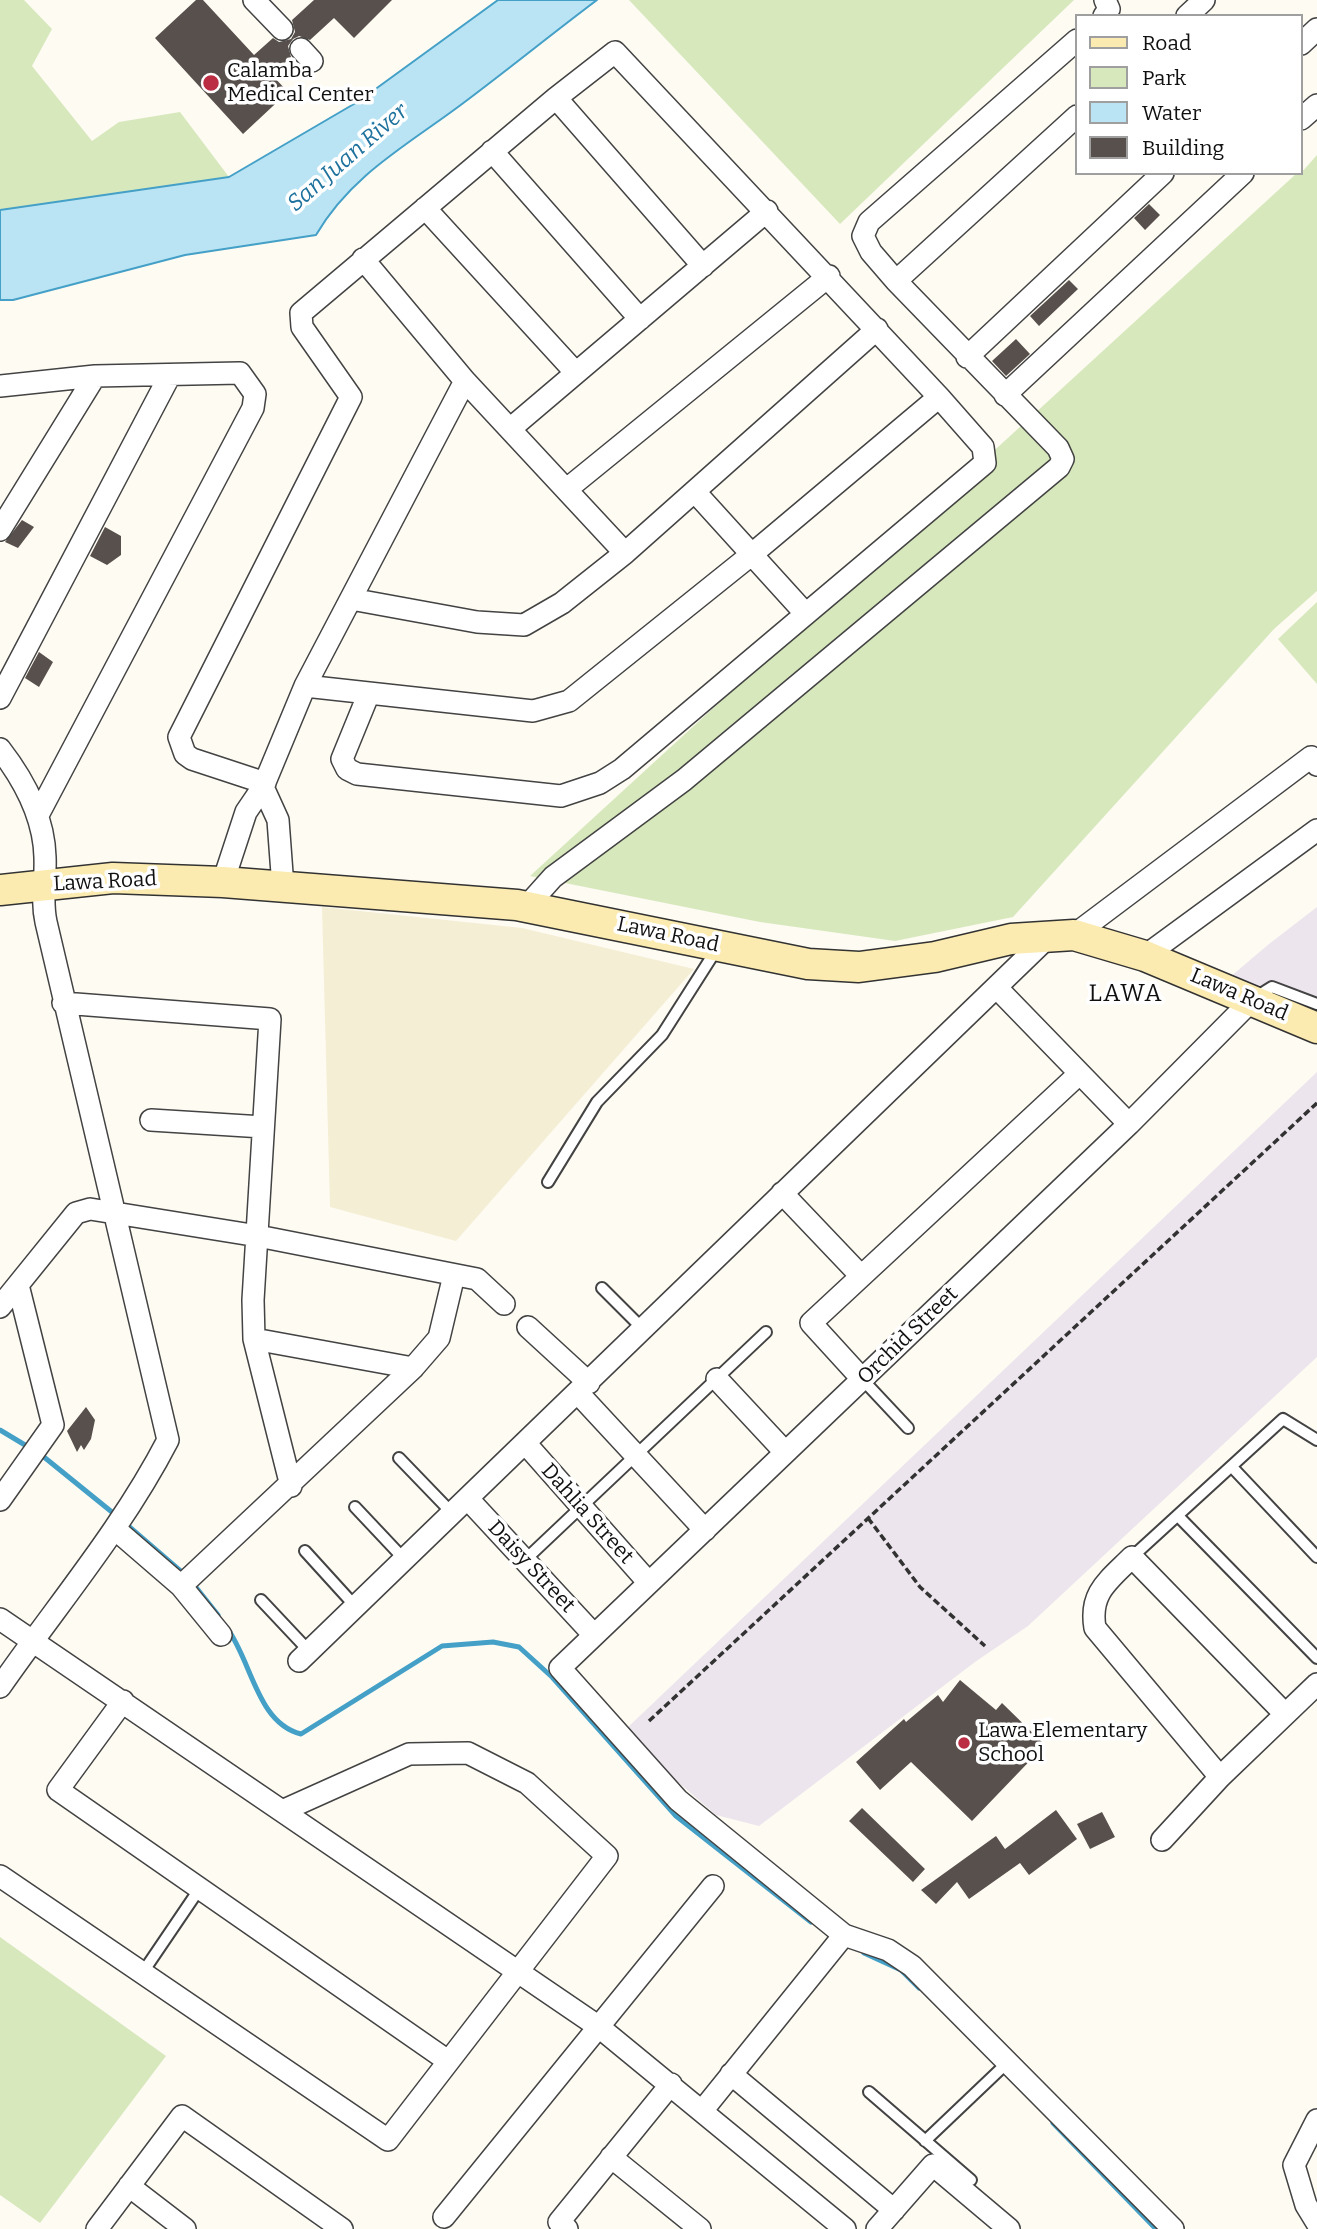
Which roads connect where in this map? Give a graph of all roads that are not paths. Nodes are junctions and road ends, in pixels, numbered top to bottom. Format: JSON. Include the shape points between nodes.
{"nodes":[{"id":1,"x":254,"y":0,"type":"edge"},
{"id":2,"x":1204,"y":0,"type":"edge"},
{"id":3,"x":1189,"y":14,"type":"edge"},
{"id":4,"x":282,"y":29,"type":"dead end"},
{"id":5,"x":1317,"y":29,"type":"edge"},
{"id":6,"x":1076,"y":41,"type":"edge"},
{"id":7,"x":1303,"y":42,"type":"edge"},
{"id":8,"x":555,"y":98,"type":"junction"},
{"id":9,"x":1317,"y":105,"type":"edge"},
{"id":10,"x":1076,"y":117,"type":"edge"},
{"id":11,"x":1303,"y":117,"type":"edge"},
{"id":12,"x":492,"y":151,"type":"junction"},
{"id":13,"x":1161,"y":175,"type":"edge"},
{"id":14,"x":1241,"y":175,"type":"edge"},
{"id":15,"x":425,"y":208,"type":"junction"},
{"id":16,"x":767,"y":211,"type":"junction"},
{"id":17,"x":363,"y":259,"type":"junction"},
{"id":18,"x":703,"y":266,"type":"junction"},
{"id":19,"x":829,"y":276,"type":"junction"},
{"id":20,"x":896,"y":281,"type":"junction"},
{"id":21,"x":640,"y":319,"type":"junction"},
{"id":22,"x":877,"y":329,"type":"junction"},
{"id":23,"x":967,"y":356,"type":"junction"},
{"id":24,"x":576,"y":373,"type":"junction"},
{"id":25,"x":170,"y":375,"type":"junction"},
{"id":26,"x":95,"y":376,"type":"junction"},
{"id":27,"x":465,"y":382,"type":"junction"},
{"id":28,"x":0,"y":386,"type":"edge"},
{"id":29,"x":1004,"y":395,"type":"junction"},
{"id":30,"x":939,"y":397,"type":"junction"},
{"id":31,"x":510,"y":429,"type":"junction"},
{"id":32,"x":567,"y":489,"type":"junction"},
{"id":33,"x":695,"y":493,"type":"junction"},
{"id":34,"x":0,"y":530,"type":"edge"},
{"id":35,"x":625,"y":553,"type":"junction"},
{"id":36,"x":751,"y":555,"type":"junction"},
{"id":37,"x":351,"y":599,"type":"junction"},
{"id":38,"x":804,"y":612,"type":"junction"},
{"id":39,"x":305,"y":686,"type":"junction"},
{"id":40,"x":369,"y":693,"type":"junction"},
{"id":41,"x":0,"y":698,"type":"edge"},
{"id":42,"x":0,"y":748,"type":"edge"},
{"id":43,"x":1317,"y":765,"type":"edge"},
{"id":44,"x":264,"y":785,"type":"junction"},
{"id":45,"x":38,"y":815,"type":"junction"},
{"id":46,"x":1317,"y":831,"type":"edge"},
{"id":47,"x":223,"y":882,"type":"junction"},
{"id":48,"x":43,"y":885,"type":"junction"},
{"id":49,"x":282,"y":887,"type":"junction"},
{"id":50,"x":0,"y":890,"type":"edge"},
{"id":51,"x":527,"y":906,"type":"junction"},
{"id":52,"x":1061,"y":936,"type":"junction"},
{"id":53,"x":719,"y":946,"type":"junction"},
{"id":54,"x":1145,"y":956,"type":"junction"},
{"id":55,"x":997,"y":988,"type":"junction"},
{"id":56,"x":1252,"y":1000,"type":"junction"},
{"id":57,"x":63,"y":1003,"type":"junction"},
{"id":58,"x":1317,"y":1004,"type":"edge"},
{"id":59,"x":1317,"y":1028,"type":"edge"},
{"id":60,"x":1079,"y":1074,"type":"junction"},
{"id":61,"x":151,"y":1120,"type":"dead end"},
{"id":62,"x":1129,"y":1124,"type":"junction"},
{"id":63,"x":263,"y":1127,"type":"junction"},
{"id":64,"x":548,"y":1182,"type":"dead end"},
{"id":65,"x":782,"y":1193,"type":"junction"},
{"id":66,"x":113,"y":1211,"type":"junction"},
{"id":67,"x":258,"y":1236,"type":"junction"},
{"id":68,"x":454,"y":1275,"type":"junction"},
{"id":69,"x":861,"y":1276,"type":"junction"},
{"id":70,"x":18,"y":1285,"type":"junction"},
{"id":71,"x":601,"y":1288,"type":"dead end"},
{"id":72,"x":504,"y":1304,"type":"dead end"},
{"id":73,"x":0,"y":1307,"type":"edge"},
{"id":74,"x":528,"y":1327,"type":"dead end"},
{"id":75,"x":643,"y":1329,"type":"junction"},
{"id":76,"x":766,"y":1332,"type":"dead end"},
{"id":77,"x":254,"y":1339,"type":"junction"},
{"id":78,"x":413,"y":1368,"type":"junction"},
{"id":79,"x":717,"y":1379,"type":"junction"},
{"id":80,"x":863,"y":1380,"type":"junction"},
{"id":81,"x":583,"y":1388,"type":"junction"},
{"id":82,"x":908,"y":1428,"type":"dead end"},
{"id":83,"x":1317,"y":1440,"type":"edge"},
{"id":84,"x":526,"y":1444,"type":"junction"},
{"id":85,"x":785,"y":1452,"type":"junction"},
{"id":86,"x":637,"y":1457,"type":"junction"},
{"id":87,"x":399,"y":1458,"type":"dead end"},
{"id":88,"x":1232,"y":1467,"type":"junction"},
{"id":89,"x":291,"y":1486,"type":"junction"},
{"id":90,"x":468,"y":1499,"type":"junction"},
{"id":91,"x":0,"y":1500,"type":"edge"},
{"id":92,"x":582,"y":1506,"type":"junction"},
{"id":93,"x":355,"y":1507,"type":"dead end"},
{"id":94,"x":453,"y":1514,"type":"junction"},
{"id":95,"x":1179,"y":1517,"type":"junction"},
{"id":96,"x":115,"y":1529,"type":"junction"},
{"id":97,"x":705,"y":1530,"type":"junction"},
{"id":98,"x":305,"y":1551,"type":"dead end"},
{"id":99,"x":1132,"y":1557,"type":"junction"},
{"id":100,"x":1317,"y":1557,"type":"edge"},
{"id":101,"x":404,"y":1559,"type":"junction"},
{"id":102,"x":525,"y":1560,"type":"junction"},
{"id":103,"x":649,"y":1583,"type":"junction"},
{"id":104,"x":181,"y":1586,"type":"junction"},
{"id":105,"x":261,"y":1600,"type":"dead end"},
{"id":106,"x":355,"y":1606,"type":"junction"},
{"id":107,"x":0,"y":1619,"type":"edge"},
{"id":108,"x":221,"y":1635,"type":"dead end"},
{"id":109,"x":594,"y":1635,"type":"junction"},
{"id":110,"x":32,"y":1641,"type":"junction"},
{"id":111,"x":304,"y":1656,"type":"joint"},
{"id":112,"x":1317,"y":1658,"type":"edge"},
{"id":113,"x":1317,"y":1684,"type":"edge"},
{"id":114,"x":0,"y":1687,"type":"edge"},
{"id":115,"x":122,"y":1701,"type":"junction"},
{"id":116,"x":1285,"y":1714,"type":"junction"},
{"id":117,"x":1220,"y":1777,"type":"junction"},
{"id":118,"x":282,"y":1811,"type":"junction"},
{"id":119,"x":1162,"y":1840,"type":"dead end"},
{"id":120,"x":0,"y":1877,"type":"edge"},
{"id":121,"x":713,"y":1886,"type":"dead end"},
{"id":122,"x":200,"y":1888,"type":"junction"},
{"id":123,"x":844,"y":1935,"type":"junction"},
{"id":124,"x":517,"y":1973,"type":"junction"},
{"id":125,"x":141,"y":1975,"type":"junction"},
{"id":126,"x":599,"y":2027,"type":"junction"},
{"id":127,"x":448,"y":2061,"type":"junction"},
{"id":128,"x":1008,"y":2062,"type":"junction"},
{"id":129,"x":731,"y":2074,"type":"junction"},
{"id":130,"x":671,"y":2084,"type":"junction"},
{"id":131,"x":869,"y":2092,"type":"dead end"},
{"id":132,"x":702,"y":2110,"type":"junction"},
{"id":133,"x":1317,"y":2120,"type":"edge"},
{"id":134,"x":925,"y":2141,"type":"junction"},
{"id":135,"x":611,"y":2157,"type":"junction"},
{"id":136,"x":971,"y":2180,"type":"dead end"},
{"id":137,"x":129,"y":2186,"type":"junction"},
{"id":138,"x":894,"y":2210,"type":"junction"},
{"id":139,"x":444,"y":2217,"type":"dead end"},
{"id":140,"x":1317,"y":2222,"type":"edge"},
{"id":141,"x":97,"y":2229,"type":"edge"},
{"id":142,"x":185,"y":2229,"type":"edge"},
{"id":143,"x":342,"y":2229,"type":"edge"},
{"id":144,"x":567,"y":2229,"type":"edge"},
{"id":145,"x":700,"y":2229,"type":"edge"},
{"id":146,"x":845,"y":2229,"type":"edge"},
{"id":147,"x":877,"y":2229,"type":"edge"},
{"id":148,"x":1009,"y":2229,"type":"edge"},
{"id":149,"x":1173,"y":2229,"type":"edge"}],
"edges":[{"from":1,"to":4,"type":"street"},
{"from":2,"to":3,"type":"street"},
{"from":5,"to":7,"type":"street"},
{"from":6,"to":20,"type":"street","via":[[869,222],[863,236]]},
{"from":8,"to":12,"type":"street"},
{"from":8,"to":16,"type":"street","via":[[615,52]]},
{"from":8,"to":18,"type":"street"},
{"from":9,"to":11,"type":"street"},
{"from":10,"to":20,"type":"street"},
{"from":12,"to":15,"type":"street"},
{"from":12,"to":21,"type":"street"},
{"from":13,"to":23,"type":"street"},
{"from":14,"to":29,"type":"street"},
{"from":15,"to":17,"type":"street"},
{"from":15,"to":24,"type":"street"},
{"from":16,"to":18,"type":"street"},
{"from":16,"to":19,"type":"street"},
{"from":17,"to":27,"type":"street"},
{"from":17,"to":44,"type":"street","via":[[301,313],[302,327],[351,397],[179,737],[192,759]]},
{"from":18,"to":21,"type":"street"},
{"from":19,"to":22,"type":"street"},
{"from":19,"to":32,"type":"street"},
{"from":20,"to":23,"type":"street"},
{"from":21,"to":24,"type":"street"},
{"from":22,"to":30,"type":"street"},
{"from":22,"to":33,"type":"street"},
{"from":23,"to":29,"type":"street"},
{"from":24,"to":31,"type":"street"},
{"from":25,"to":26,"type":"street"},
{"from":25,"to":41,"type":"street"},
{"from":25,"to":45,"type":"street","via":[[240,373],[255,394],[253,408]]},
{"from":26,"to":28,"type":"street"},
{"from":26,"to":34,"type":"street"},
{"from":27,"to":31,"type":"street"},
{"from":27,"to":37,"type":"street"},
{"from":29,"to":51,"type":"street","via":[[1058,448],[1063,459],[1059,467],[684,780],[554,877]]},
{"from":30,"to":36,"type":"street"},
{"from":30,"to":38,"type":"street","via":[[984,447],[985,463]]},
{"from":31,"to":32,"type":"street"},
{"from":32,"to":35,"type":"street"},
{"from":33,"to":35,"type":"street"},
{"from":33,"to":36,"type":"street"},
{"from":35,"to":37,"type":"street","via":[[562,603],[524,625],[478,622]]},
{"from":36,"to":38,"type":"street"},
{"from":36,"to":40,"type":"street","via":[[569,701],[533,711]]},
{"from":37,"to":39,"type":"street"},
{"from":38,"to":40,"type":"street","via":[[622,769],[600,783],[561,796],[357,774],[347,769],[342,759]]},
{"from":39,"to":40,"type":"street"},
{"from":39,"to":44,"type":"street"},
{"from":42,"to":45,"type":"street","via":[[20,775]]},
{"from":43,"to":52,"type":"street","via":[[1311,757]]},
{"from":44,"to":47,"type":"street","via":[[246,812]]},
{"from":44,"to":49,"type":"street","via":[[278,820]]},
{"from":45,"to":48,"type":"street","via":[[46,859]]},
{"from":46,"to":54,"type":"street"},
{"from":47,"to":48,"type":"main road","name":"Lawa Road","via":[[113,878]]},
{"from":47,"to":49,"type":"main road","name":"Lawa Road"},
{"from":48,"to":50,"type":"main road","name":"Lawa Road"},
{"from":48,"to":57,"type":"street","via":[[42,902]]},
{"from":49,"to":51,"type":"main road","name":"Lawa Road"},
{"from":51,"to":53,"type":"main road","name":"Lawa Road"},
{"from":52,"to":53,"type":"main road","name":"Lawa Road","via":[[1011,939],[935,957],[859,967],[808,964]]},
{"from":52,"to":54,"type":"main road","name":"Lawa Road"},
{"from":52,"to":55,"type":"street"},
{"from":53,"to":64,"type":"lane","via":[[662,1035],[597,1102]]},
{"from":54,"to":56,"type":"main road","name":"Lawa Road"},
{"from":55,"to":60,"type":"street"},
{"from":55,"to":65,"type":"street"},
{"from":56,"to":58,"type":"lane","via":[[1272,987]]},
{"from":56,"to":59,"type":"main road","name":"Lawa Road"},
{"from":56,"to":62,"type":"street","name":"Orchid Street"},
{"from":57,"to":63,"type":"street","via":[[270,1019]]},
{"from":57,"to":66,"type":"street"},
{"from":60,"to":62,"type":"street"},
{"from":60,"to":69,"type":"street"},
{"from":61,"to":63,"type":"street"},
{"from":62,"to":80,"type":"street","name":"Orchid Street"},
{"from":63,"to":67,"type":"street"},
{"from":65,"to":69,"type":"street"},
{"from":65,"to":75,"type":"street"},
{"from":66,"to":67,"type":"street"},
{"from":66,"to":70,"type":"street","via":[[76,1213]]},
{"from":66,"to":96,"type":"street","via":[[168,1440]]},
{"from":67,"to":68,"type":"street"},
{"from":67,"to":77,"type":"street"},
{"from":68,"to":72,"type":"street","via":[[477,1279]]},
{"from":68,"to":78,"type":"street","via":[[439,1338]]},
{"from":69,"to":80,"type":"street","via":[[811,1323]]},
{"from":70,"to":73,"type":"street"},
{"from":70,"to":91,"type":"street","via":[[53,1425]]},
{"from":71,"to":75,"type":"lane"},
{"from":74,"to":81,"type":"street"},
{"from":75,"to":81,"type":"street"},
{"from":76,"to":79,"type":"lane"},
{"from":77,"to":78,"type":"street"},
{"from":77,"to":89,"type":"street"},
{"from":78,"to":89,"type":"street"},
{"from":79,"to":85,"type":"street"},
{"from":79,"to":86,"type":"lane"},
{"from":80,"to":82,"type":"lane"},
{"from":80,"to":85,"type":"street","name":"Orchid Street"},
{"from":81,"to":84,"type":"street"},
{"from":81,"to":86,"type":"street"},
{"from":83,"to":88,"type":"lane","via":[[1283,1419]]},
{"from":84,"to":90,"type":"street"},
{"from":84,"to":92,"type":"street","name":"Dahlia Street"},
{"from":85,"to":97,"type":"street","name":"Orchid Street"},
{"from":86,"to":92,"type":"lane"},
{"from":86,"to":97,"type":"street"},
{"from":87,"to":94,"type":"lane"},
{"from":88,"to":95,"type":"lane"},
{"from":88,"to":100,"type":"lane"},
{"from":89,"to":104,"type":"street"},
{"from":90,"to":94,"type":"street"},
{"from":90,"to":102,"type":"street","name":"Daisy Street"},
{"from":92,"to":102,"type":"lane"},
{"from":92,"to":103,"type":"street","name":"Dahlia Street"},
{"from":93,"to":101,"type":"lane"},
{"from":94,"to":101,"type":"street"},
{"from":95,"to":99,"type":"lane"},
{"from":95,"to":112,"type":"lane"},
{"from":96,"to":104,"type":"street"},
{"from":96,"to":110,"type":"street"},
{"from":97,"to":103,"type":"street","name":"Orchid Street"},
{"from":98,"to":106,"type":"lane"},
{"from":99,"to":116,"type":"street"},
{"from":99,"to":117,"type":"street","via":[[1104,1585],[1091,1608],[1095,1628]]},
{"from":101,"to":106,"type":"street"},
{"from":102,"to":109,"type":"street","name":"Daisy Street"},
{"from":103,"to":109,"type":"street","name":"Orchid Street"},
{"from":104,"to":108,"type":"street"},
{"from":105,"to":111,"type":"lane"},
{"from":106,"to":111,"type":"street"},
{"from":107,"to":110,"type":"street"},
{"from":109,"to":123,"type":"street","name":"Orchid Street","via":[[560,1668],[678,1800]]},
{"from":110,"to":114,"type":"street"},
{"from":110,"to":115,"type":"street"},
{"from":113,"to":116,"type":"street"},
{"from":115,"to":118,"type":"street"},
{"from":115,"to":122,"type":"street","via":[[58,1790]]},
{"from":116,"to":117,"type":"street"},
{"from":117,"to":119,"type":"street"},
{"from":118,"to":124,"type":"street"},
{"from":118,"to":124,"type":"street","via":[[409,1754],[468,1753],[527,1783],[607,1856]]},
{"from":120,"to":125,"type":"street"},
{"from":121,"to":126,"type":"street"},
{"from":122,"to":125,"type":"lane"},
{"from":122,"to":127,"type":"street"},
{"from":123,"to":128,"type":"street","via":[[888,1950],[912,1966]]},
{"from":123,"to":129,"type":"street"},
{"from":124,"to":126,"type":"street"},
{"from":124,"to":127,"type":"street"},
{"from":125,"to":127,"type":"street","via":[[388,2140]]},
{"from":126,"to":130,"type":"street"},
{"from":126,"to":139,"type":"street"},
{"from":128,"to":134,"type":"lane"},
{"from":128,"to":149,"type":"street"},
{"from":129,"to":132,"type":"street"},
{"from":129,"to":138,"type":"street"},
{"from":130,"to":132,"type":"street"},
{"from":130,"to":135,"type":"street"},
{"from":131,"to":134,"type":"lane"},
{"from":132,"to":146,"type":"street"},
{"from":133,"to":140,"type":"street","via":[[1294,2165],[1306,2205]]},
{"from":134,"to":136,"type":"lane"},
{"from":135,"to":144,"type":"street","via":[[558,2222]]},
{"from":135,"to":145,"type":"street"},
{"from":137,"to":141,"type":"street"},
{"from":137,"to":142,"type":"street"},
{"from":137,"to":143,"type":"street","via":[[182,2116]]},
{"from":138,"to":147,"type":"street"},
{"from":138,"to":148,"type":"street","via":[[933,2165]]}]}
